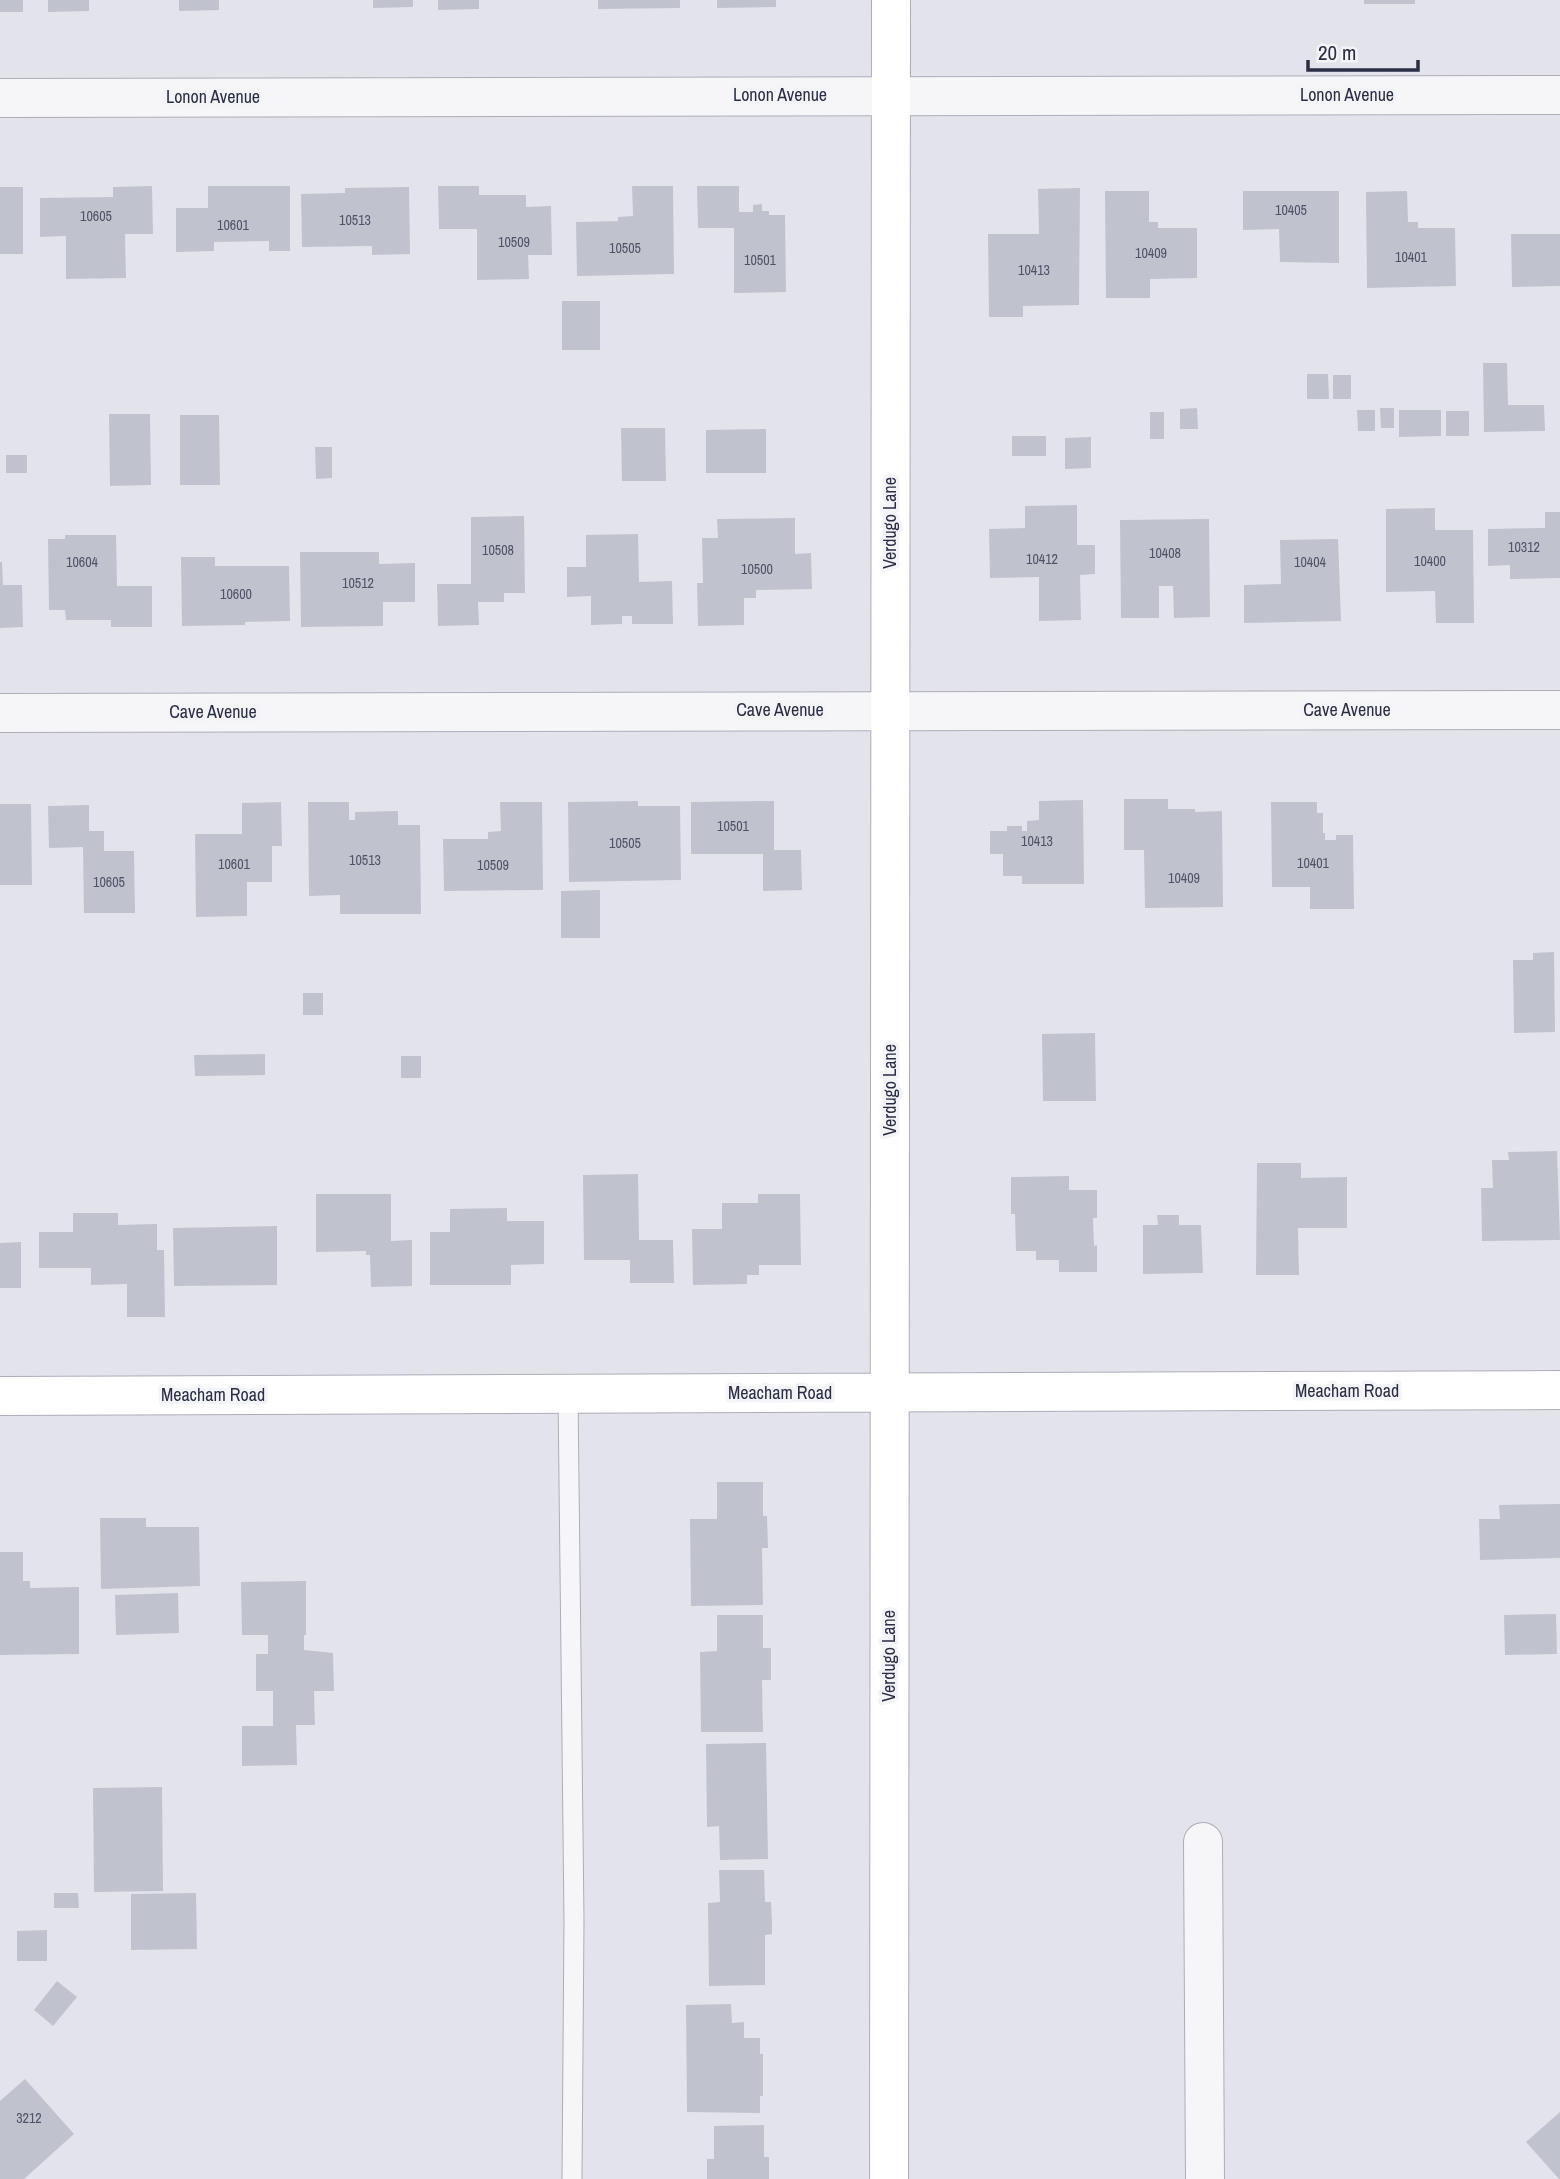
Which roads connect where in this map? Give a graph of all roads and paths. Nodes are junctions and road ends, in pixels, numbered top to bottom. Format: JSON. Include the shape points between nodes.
{"nodes":[{"id":1,"x":891,"y":0,"type":"edge"},
{"id":2,"x":891,"y":95,"type":"junction"},
{"id":3,"x":1560,"y":95,"type":"edge"},
{"id":4,"x":0,"y":98,"type":"edge"},
{"id":5,"x":890,"y":710,"type":"junction"},
{"id":6,"x":1560,"y":710,"type":"edge"},
{"id":7,"x":0,"y":713,"type":"edge"},
{"id":8,"x":1560,"y":1390,"type":"edge"},
{"id":9,"x":890,"y":1393,"type":"junction"},
{"id":10,"x":568,"y":1394,"type":"junction"},
{"id":11,"x":0,"y":1396,"type":"edge"},
{"id":12,"x":1203,"y":1842,"type":"dead end"},
{"id":13,"x":572,"y":2179,"type":"edge"},
{"id":14,"x":889,"y":2179,"type":"edge"},
{"id":15,"x":1205,"y":2179,"type":"edge"}],
"edges":[{"from":1,"to":2,"type":"street","name":"Verdugo Lane"},
{"from":2,"to":3,"type":"street","name":"Lonon Avenue"},
{"from":2,"to":4,"type":"street","name":"Lonon Avenue"},
{"from":2,"to":5,"type":"street","name":"Verdugo Lane"},
{"from":5,"to":6,"type":"street","name":"Cave Avenue"},
{"from":5,"to":7,"type":"street","name":"Cave Avenue"},
{"from":5,"to":9,"type":"street","name":"Verdugo Lane"},
{"from":8,"to":9,"type":"street","name":"Meacham Road"},
{"from":9,"to":10,"type":"street","name":"Meacham Road"},
{"from":9,"to":14,"type":"street","name":"Verdugo Lane"},
{"from":10,"to":11,"type":"street","name":"Meacham Road"},
{"from":10,"to":13,"type":"lane"},
{"from":12,"to":15,"type":"street"}]}
